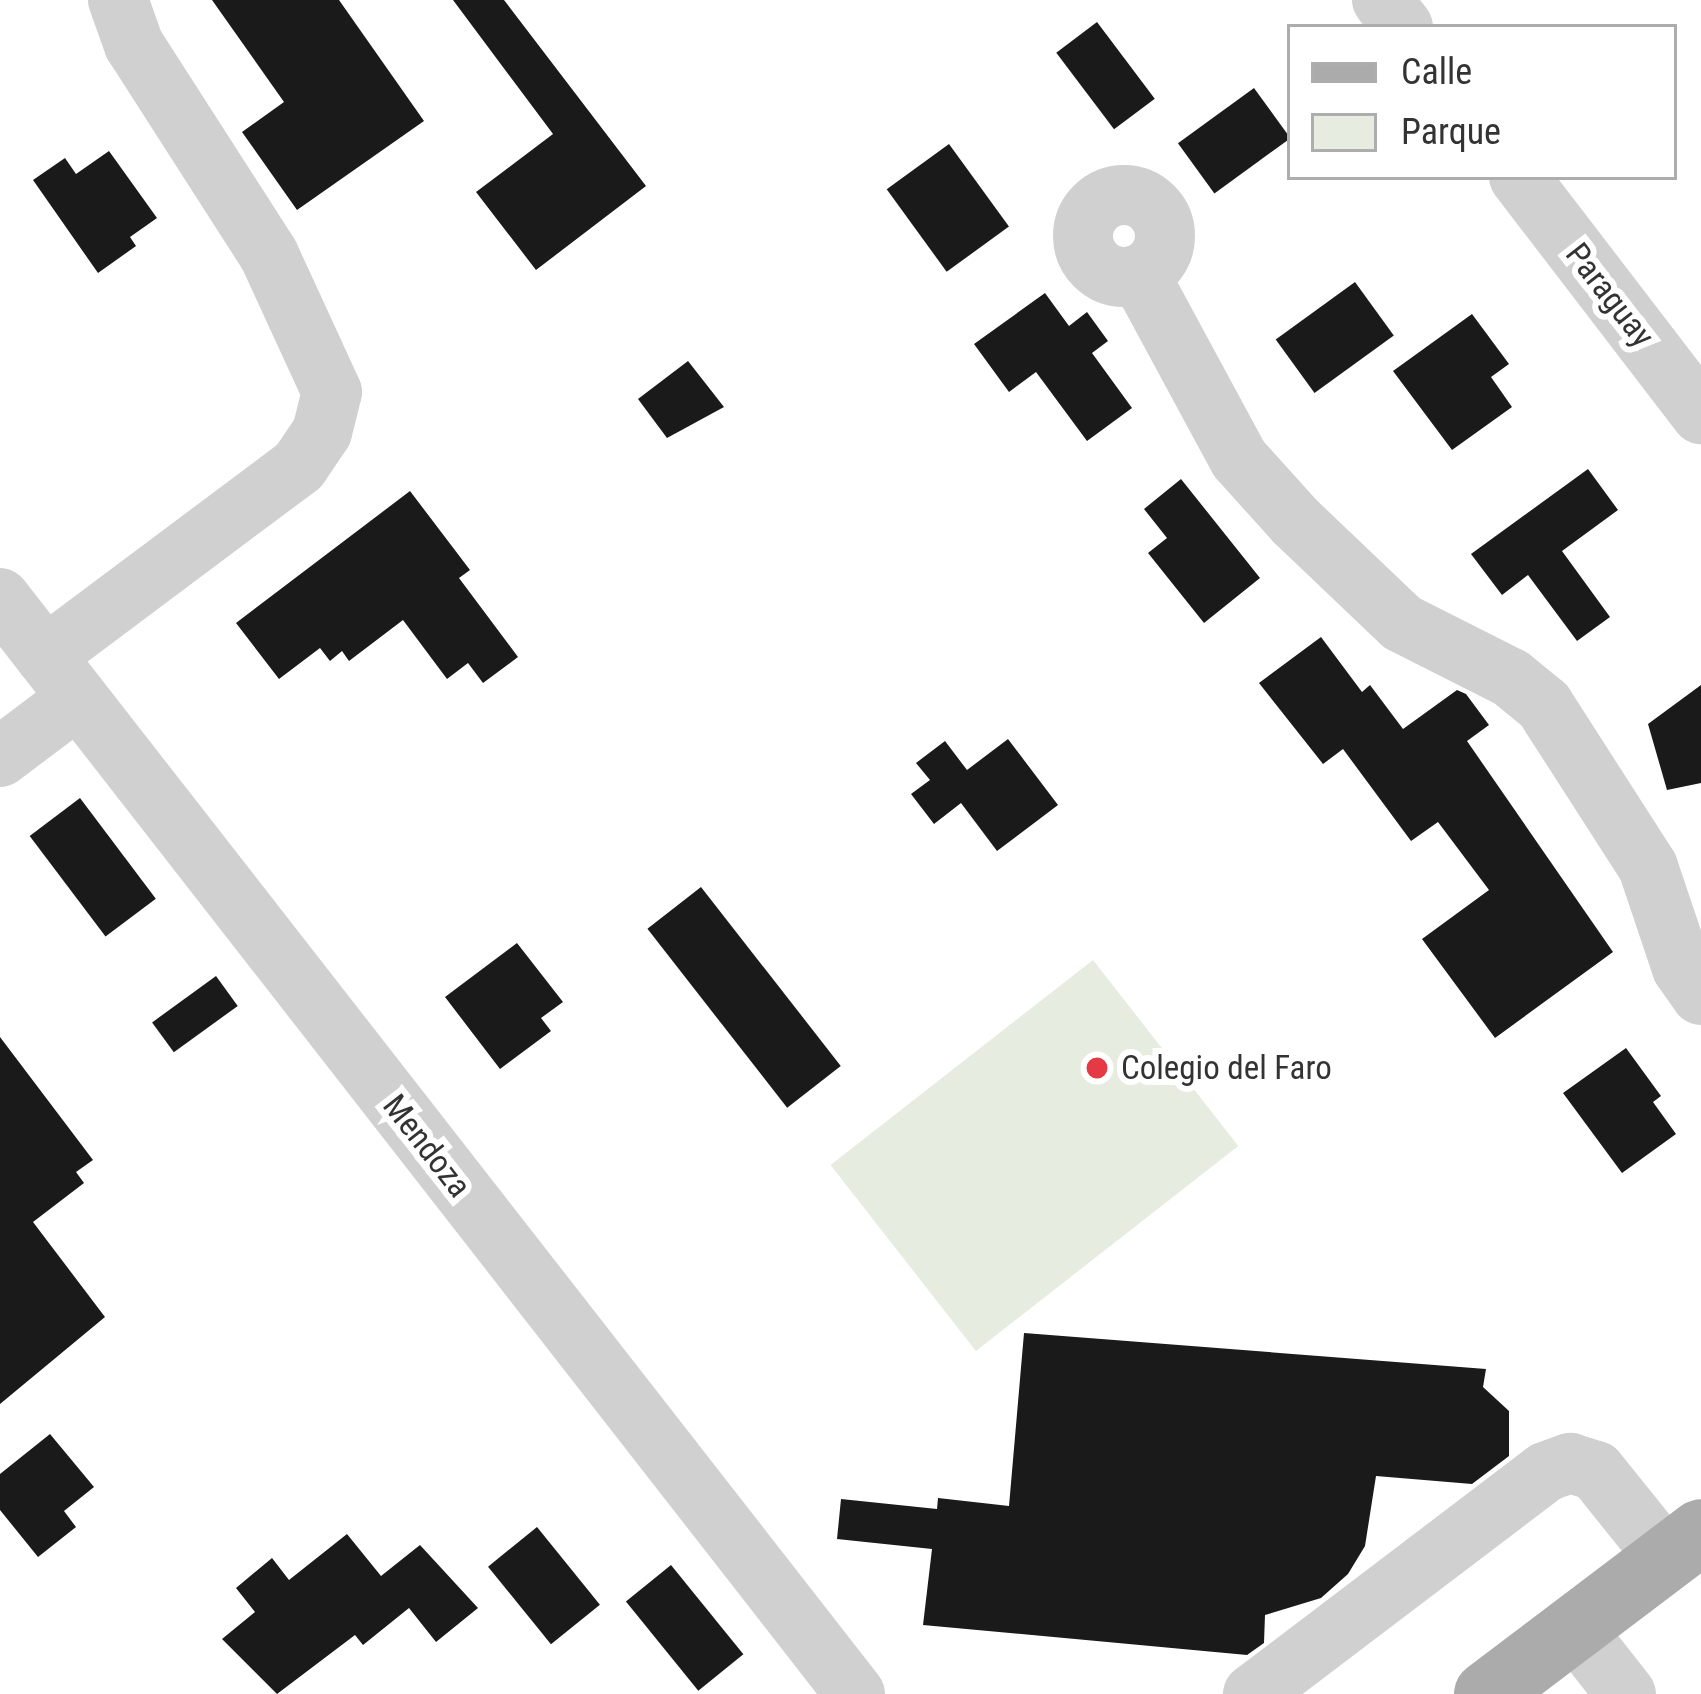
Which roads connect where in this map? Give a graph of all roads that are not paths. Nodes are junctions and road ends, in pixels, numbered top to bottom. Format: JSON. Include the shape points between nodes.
{"nodes":[{"id":1,"x":118,"y":0,"type":"edge"},
{"id":2,"x":1382,"y":0,"type":"edge"},
{"id":3,"x":1401,"y":24,"type":"edge"},
{"id":4,"x":1521,"y":180,"type":"edge"},
{"id":5,"x":1139,"y":274,"type":"dead end"},
{"id":6,"x":1701,"y":414,"type":"edge"},
{"id":7,"x":0,"y":598,"type":"edge"},
{"id":8,"x":61,"y":677,"type":"junction"},
{"id":9,"x":0,"y":757,"type":"edge"},
{"id":10,"x":1701,"y":995,"type":"edge"},
{"id":11,"x":1684,"y":1545,"type":"edge"},
{"id":12,"x":1574,"y":1628,"type":"junction"},
{"id":13,"x":855,"y":1694,"type":"edge"},
{"id":14,"x":1253,"y":1694,"type":"edge"},
{"id":15,"x":1487,"y":1694,"type":"edge"},
{"id":16,"x":1626,"y":1694,"type":"edge"}],
"edges":[{"from":1,"to":8,"type":"street","via":[[134,45],[268,255],[332,392],[322,432],[299,466]]},
{"from":2,"to":3,"type":"street"},
{"from":4,"to":6,"type":"street","name":"Paraguay"},
{"from":5,"to":10,"type":"street","via":[[1207,408],[1296,522],[1402,623],[1511,679],[1544,705],[1648,867],[1682,968]]},
{"from":7,"to":8,"type":"street","name":"Mendoza"},
{"from":8,"to":9,"type":"street"},
{"from":8,"to":13,"type":"street","name":"Mendoza"},
{"from":11,"to":12,"type":"main road"},
{"from":11,"to":14,"type":"street","via":[[1596,1471],[1570,1463],[1545,1472]]},
{"from":12,"to":15,"type":"main road"},
{"from":12,"to":16,"type":"street"}]}
